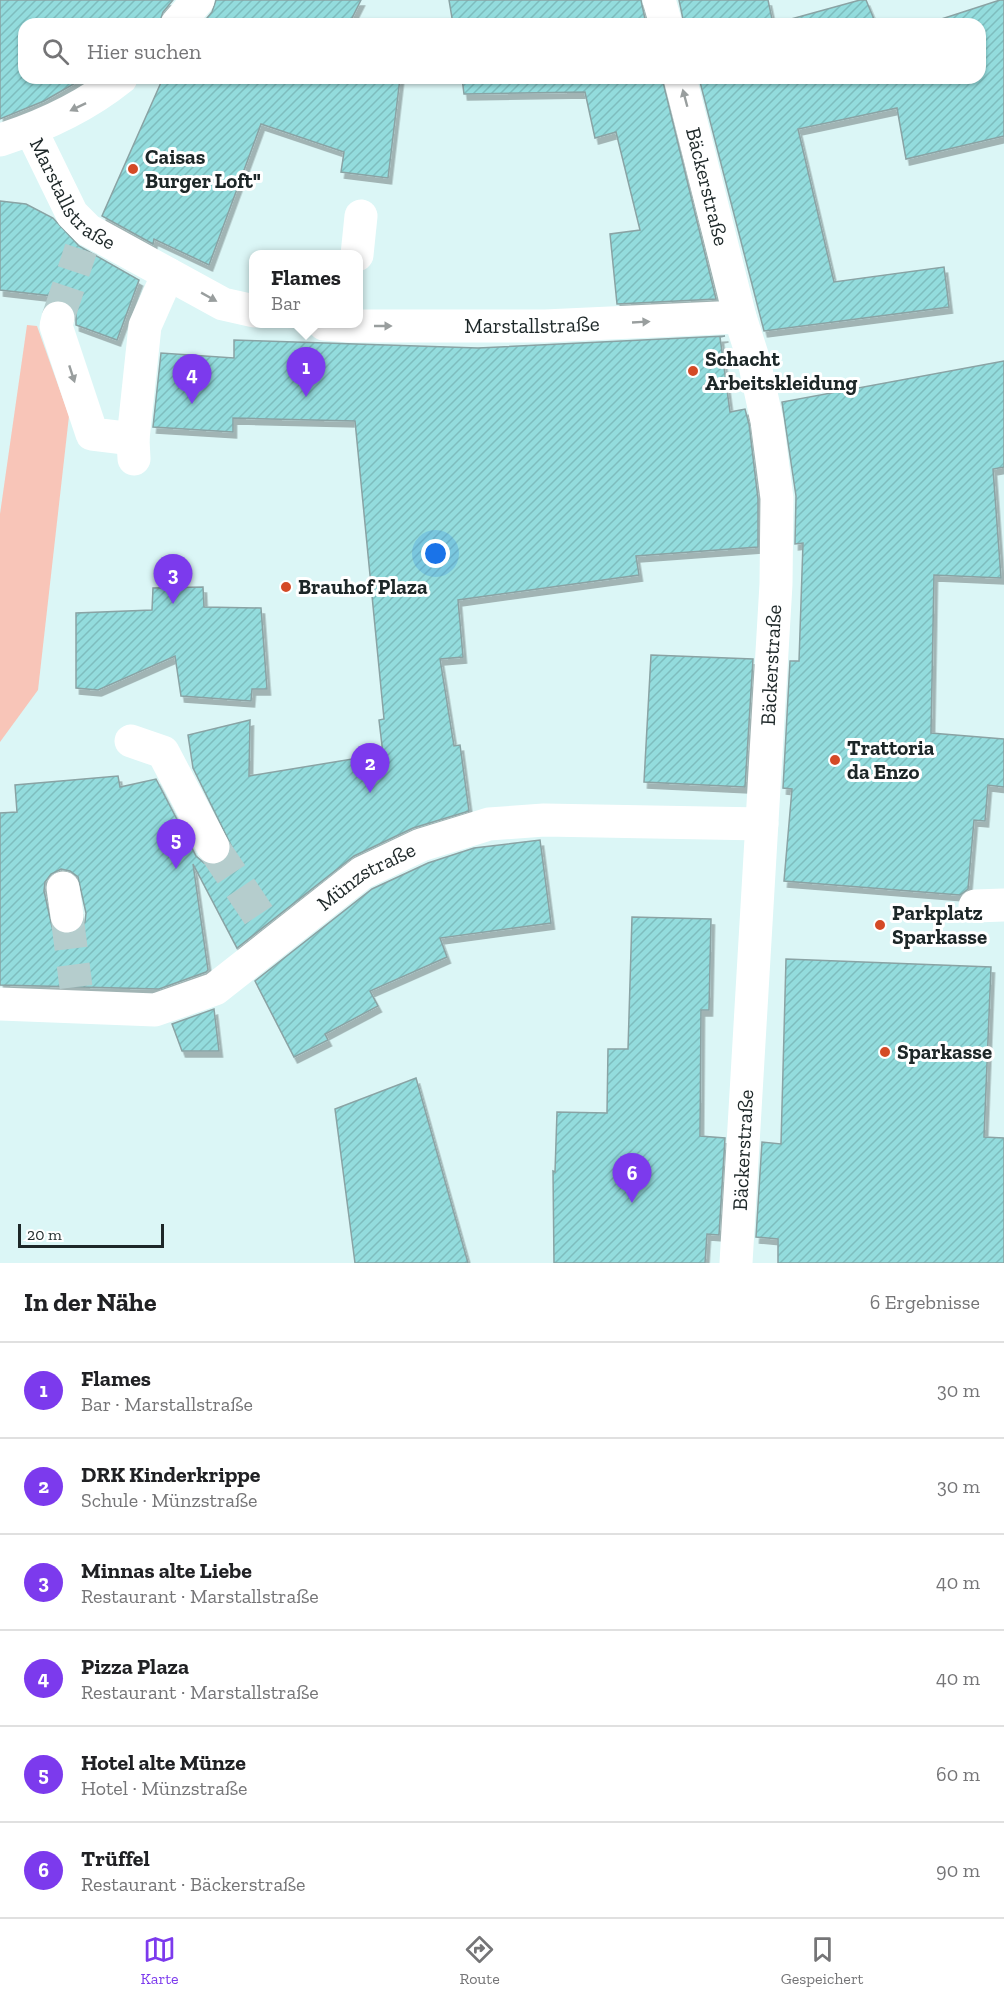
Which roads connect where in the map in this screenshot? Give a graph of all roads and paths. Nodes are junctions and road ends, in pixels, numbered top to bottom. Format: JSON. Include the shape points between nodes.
{"nodes":[{"id":1,"x":198,"y":0,"type":"edge"},
{"id":2,"x":659,"y":0,"type":"edge"},
{"id":3,"x":182,"y":18,"type":"edge"},
{"id":4,"x":664,"y":18,"type":"edge"},
{"id":5,"x":114,"y":84,"type":"edge"},
{"id":6,"x":682,"y":84,"type":"edge"},
{"id":7,"x":31,"y":130,"type":"junction"},
{"id":8,"x":0,"y":140,"type":"edge"},
{"id":9,"x":361,"y":216,"type":"dead end"},
{"id":10,"x":358,"y":250,"type":"edge"},
{"id":11,"x":168,"y":274,"type":"junction"},
{"id":12,"x":249,"y":310,"type":"edge"},
{"id":13,"x":740,"y":317,"type":"junction"},
{"id":14,"x":58,"y":318,"type":"tunnel mouth"},
{"id":15,"x":363,"y":324,"type":"edge"},
{"id":16,"x":131,"y":741,"type":"dead end"},
{"id":17,"x":762,"y":824,"type":"junction"},
{"id":18,"x":213,"y":847,"type":"tunnel mouth"},
{"id":19,"x":0,"y":1004,"type":"edge"},
{"id":20,"x":736,"y":1263,"type":"edge"}],
"edges":[{"from":1,"to":3,"type":"street"},
{"from":2,"to":4,"type":"street"},
{"from":5,"to":7,"type":"street","one_way":true,"via":[[96,98]]},
{"from":13,"to":6,"type":"street","name":"Bäckerstraße","one_way":true},
{"from":7,"to":8,"type":"street"},
{"from":7,"to":11,"type":"street","name":"Marstallstraße","via":[[84,239]]},
{"from":9,"to":10,"type":"street"},
{"from":11,"to":12,"type":"street","name":"Marstallstraße","one_way":true,"via":[[222,304]]},
{"from":14,"to":11,"type":"street","one_way":true,"via":[[56,326],[92,434],[134,449],[146,326]]},
{"from":15,"to":13,"type":"street","name":"Marstallstraße","one_way":true,"via":[[545,326]]},
{"from":13,"to":17,"type":"street","name":"Bäckerstraße","via":[[767,421],[777,498],[777,566]]},
{"from":16,"to":18,"type":"street","via":[[163,752]]},
{"from":17,"to":19,"type":"street","name":"Münzstraße","via":[[544,820],[489,824],[421,845],[362,873],[271,933],[215,988],[155,1010],[78,996]]},
{"from":17,"to":20,"type":"street","name":"Bäckerstraße"}]}
